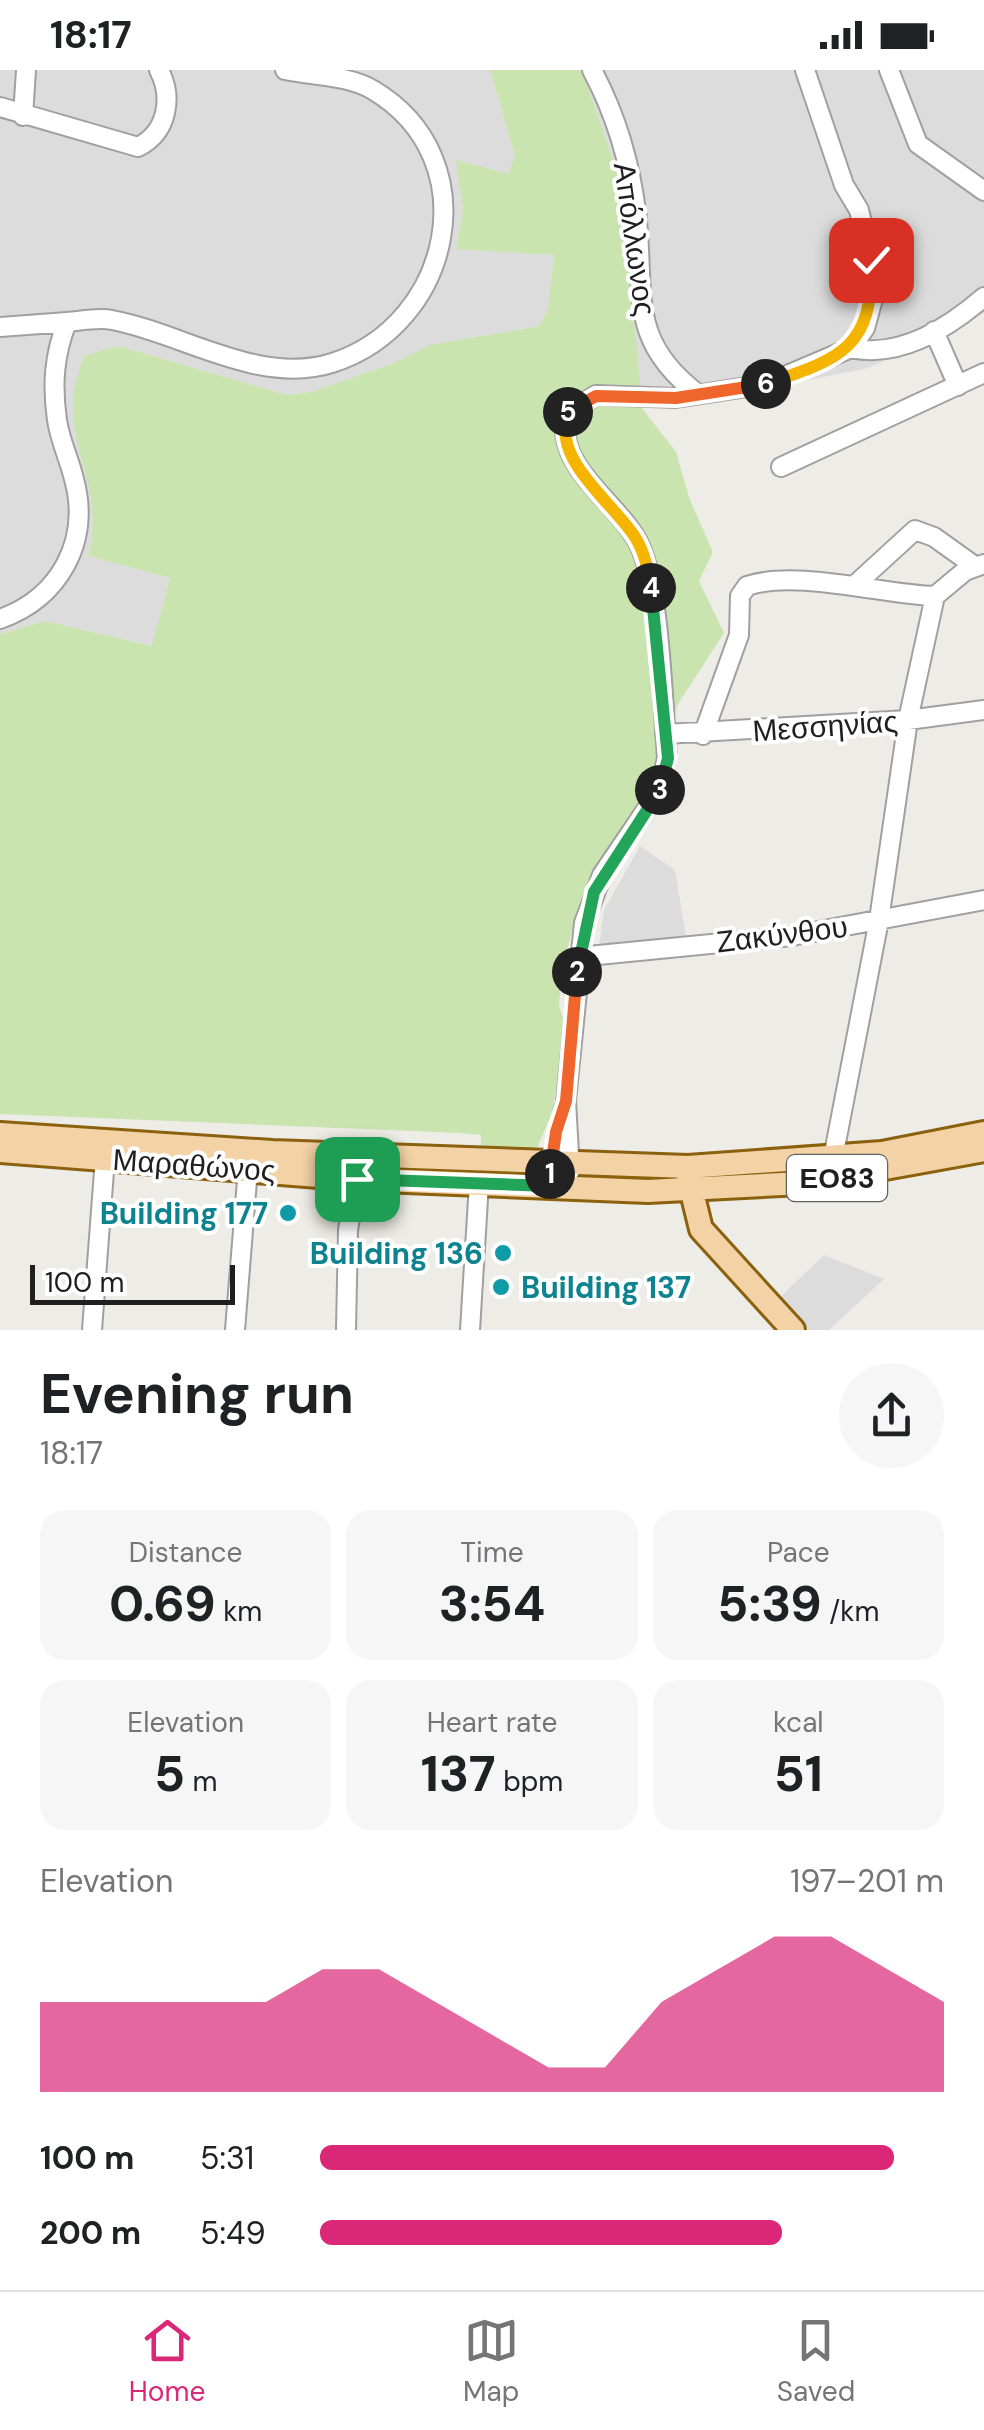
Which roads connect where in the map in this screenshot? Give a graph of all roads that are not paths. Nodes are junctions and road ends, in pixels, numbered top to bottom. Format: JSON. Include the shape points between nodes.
{"nodes":[{"id":1,"x":26,"y":70,"type":"edge"},
{"id":2,"x":158,"y":70,"type":"edge"},
{"id":3,"x":285,"y":70,"type":"edge"},
{"id":4,"x":592,"y":70,"type":"edge"},
{"id":5,"x":805,"y":70,"type":"edge"},
{"id":6,"x":889,"y":70,"type":"edge"},
{"id":7,"x":0,"y":107,"type":"edge"},
{"id":8,"x":23,"y":116,"type":"junction"},
{"id":9,"x":984,"y":192,"type":"edge"},
{"id":10,"x":984,"y":297,"type":"edge"},
{"id":11,"x":66,"y":322,"type":"junction"},
{"id":12,"x":0,"y":327,"type":"edge"},
{"id":13,"x":934,"y":331,"type":"junction"},
{"id":14,"x":851,"y":348,"type":"junction"},
{"id":15,"x":984,"y":373,"type":"edge"},
{"id":16,"x":958,"y":386,"type":"junction"},
{"id":17,"x":698,"y":394,"type":"junction"},
{"id":18,"x":781,"y":468,"type":"dead end"},
{"id":19,"x":980,"y":566,"type":"edge"},
{"id":20,"x":856,"y":584,"type":"junction"},
{"id":21,"x":935,"y":596,"type":"junction"},
{"id":22,"x":0,"y":619,"type":"edge"},
{"id":23,"x":984,"y":710,"type":"edge"},
{"id":24,"x":908,"y":720,"type":"junction"},
{"id":25,"x":665,"y":734,"type":"junction"},
{"id":26,"x":702,"y":735,"type":"junction"},
{"id":27,"x":984,"y":900,"type":"edge"},
{"id":28,"x":880,"y":920,"type":"junction"},
{"id":29,"x":578,"y":957,"type":"junction"},
{"id":30,"x":984,"y":1133,"type":"edge"},
{"id":31,"x":0,"y":1134,"type":"edge"},
{"id":32,"x":984,"y":1150,"type":"edge"},
{"id":33,"x":0,"y":1152,"type":"edge"},
{"id":34,"x":106,"y":1158,"type":"junction"},
{"id":35,"x":833,"y":1158,"type":"junction"},
{"id":36,"x":688,"y":1167,"type":"junction"},
{"id":37,"x":248,"y":1168,"type":"junction"},
{"id":38,"x":560,"y":1174,"type":"junction"},
{"id":39,"x":357,"y":1179,"type":"junction"},
{"id":40,"x":479,"y":1183,"type":"junction"},
{"id":41,"x":648,"y":1191,"type":"junction"},
{"id":42,"x":688,"y":1191,"type":"junction"},
{"id":43,"x":701,"y":1229,"type":"junction"},
{"id":44,"x":92,"y":1330,"type":"edge"},
{"id":45,"x":235,"y":1330,"type":"edge"},
{"id":46,"x":346,"y":1330,"type":"edge"},
{"id":47,"x":470,"y":1330,"type":"edge"},
{"id":48,"x":792,"y":1330,"type":"edge"}],
"edges":[{"from":1,"to":8,"type":"street"},
{"from":2,"to":8,"type":"street","via":[[168,102],[156,132],[138,147]]},
{"from":3,"to":11,"type":"street","via":[[371,88],[395,105],[440,168],[445,196],[434,260],[395,325],[328,365],[278,366],[219,356],[108,319]]},
{"from":4,"to":17,"type":"street","name":"Απόλλωνος","via":[[624,153],[636,210],[642,310],[653,349]]},
{"from":5,"to":14,"type":"street","via":[[859,210],[871,260],[872,299]]},
{"from":6,"to":9,"type":"street","via":[[918,144]]},
{"from":7,"to":8,"type":"street"},
{"from":10,"to":13,"type":"street"},
{"from":11,"to":12,"type":"street"},
{"from":11,"to":22,"type":"street","via":[[54,376],[62,448],[77,492],[72,546],[49,592]]},
{"from":13,"to":14,"type":"street","via":[[892,348]]},
{"from":13,"to":16,"type":"street"},
{"from":14,"to":17,"type":"street","via":[[766,384]]},
{"from":15,"to":16,"type":"street"},
{"from":16,"to":18,"type":"street"},
{"from":17,"to":25,"type":"street","via":[[596,396],[568,413],[562,431],[569,452],[633,533],[647,564]]},
{"from":19,"to":20,"type":"street","via":[[914,530]]},
{"from":19,"to":21,"type":"street"},
{"from":20,"to":21,"type":"street"},
{"from":20,"to":26,"type":"street","via":[[747,586],[740,596],[739,635]]},
{"from":21,"to":24,"type":"street"},
{"from":23,"to":24,"type":"street","name":"Μεσσηνίας"},
{"from":24,"to":26,"type":"street","name":"Μεσσηνίας"},
{"from":24,"to":28,"type":"street"},
{"from":25,"to":26,"type":"street","name":"Μεσσηνίας"},
{"from":25,"to":29,"type":"street","via":[[661,788],[594,892]]},
{"from":27,"to":28,"type":"street","name":"Ζακύνθου"},
{"from":28,"to":29,"type":"street","name":"Ζακύνθου","via":[[792,936]]},
{"from":28,"to":35,"type":"street"},
{"from":29,"to":38,"type":"street"},
{"from":30,"to":35,"type":"main road","name":"Μαραθώνος","number":"ΕΟ83"},
{"from":31,"to":38,"type":"main road","name":"Μαραθώνος","number":"ΕΟ83"},
{"from":32,"to":42,"type":"main road","name":"Μαραθώνος","number":"ΕΟ83","via":[[802,1183]]},
{"from":33,"to":34,"type":"main road","name":"Μαραθώνος","number":"ΕΟ83"},
{"from":34,"to":37,"type":"main road","name":"Μαραθώνος","number":"ΕΟ83"},
{"from":34,"to":44,"type":"street"},
{"from":35,"to":36,"type":"main road","name":"Μαραθώνος","number":"ΕΟ83"},
{"from":36,"to":38,"type":"main road","name":"Μαραθώνος","number":"ΕΟ83"},
{"from":36,"to":42,"type":"main road"},
{"from":37,"to":39,"type":"main road","name":"Μαραθώνος","number":"ΕΟ83"},
{"from":37,"to":45,"type":"street"},
{"from":38,"to":40,"type":"main road","name":"Μαραθώνος","number":"ΕΟ83"},
{"from":38,"to":41,"type":"main road","name":"Μαραθώνος","number":"ΕΟ83"},
{"from":39,"to":40,"type":"main road","name":"Μαραθώνος","number":"ΕΟ83"},
{"from":39,"to":46,"type":"street","via":[[348,1230]]},
{"from":40,"to":47,"type":"street"},
{"from":41,"to":42,"type":"main road","name":"Μαραθώνος","number":"ΕΟ83"},
{"from":41,"to":43,"type":"main road"},
{"from":42,"to":43,"type":"main road"},
{"from":43,"to":48,"type":"main road"}]}
